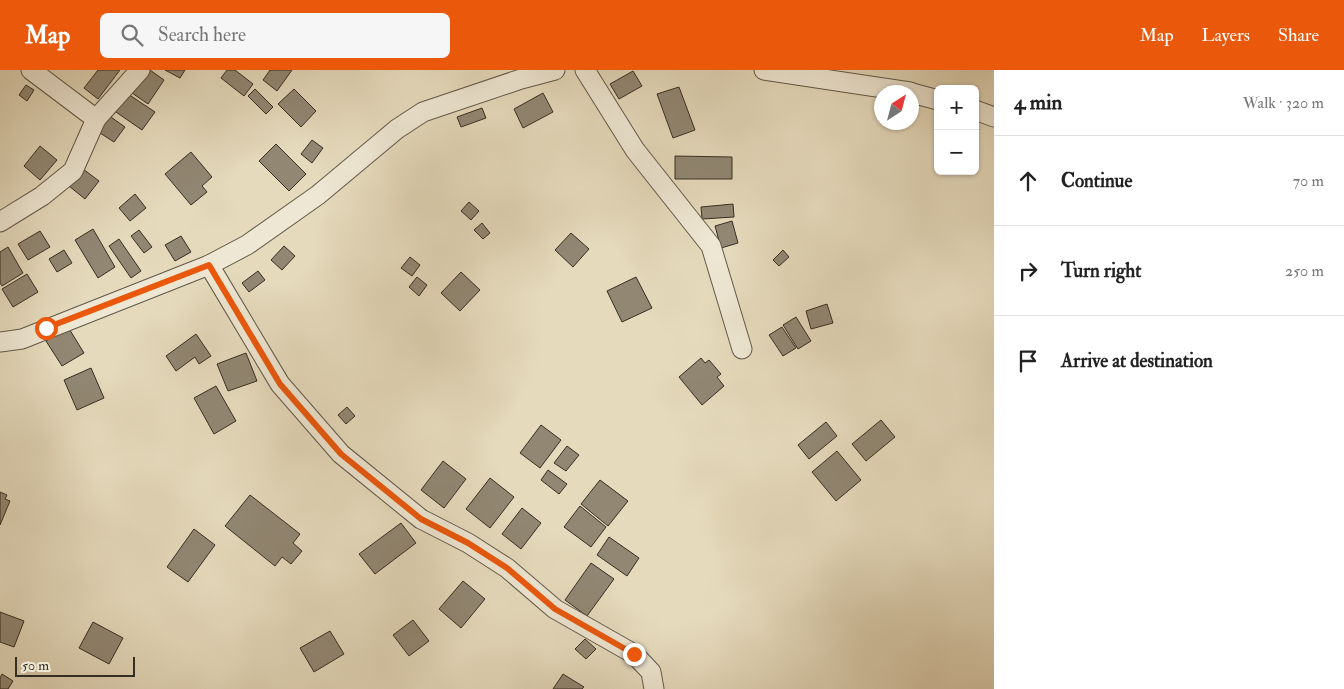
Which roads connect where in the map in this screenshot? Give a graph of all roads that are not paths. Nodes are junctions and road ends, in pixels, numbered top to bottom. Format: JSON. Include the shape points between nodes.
{"nodes":[{"id":1,"x":31,"y":70,"type":"edge"},
{"id":2,"x":140,"y":70,"type":"edge"},
{"id":3,"x":585,"y":70,"type":"edge"},
{"id":4,"x":764,"y":70,"type":"edge"},
{"id":5,"x":544,"y":71,"type":"edge"},
{"id":6,"x":874,"y":87,"type":"edge"},
{"id":7,"x":919,"y":95,"type":"edge"},
{"id":8,"x":934,"y":99,"type":"edge"},
{"id":9,"x":979,"y":111,"type":"edge"},
{"id":10,"x":994,"y":117,"type":"edge"},
{"id":11,"x":96,"y":119,"type":"junction"},
{"id":12,"x":0,"y":222,"type":"edge"},
{"id":13,"x":209,"y":265,"type":"junction"},
{"id":14,"x":0,"y":342,"type":"edge"},
{"id":15,"x":742,"y":349,"type":"dead end"},
{"id":16,"x":654,"y":689,"type":"edge"}],
"edges":[{"from":1,"to":11,"type":"street"},
{"from":2,"to":11,"type":"street"},
{"from":3,"to":15,"type":"street","via":[[635,150],[711,246]]},
{"from":4,"to":6,"type":"street"},
{"from":5,"to":13,"type":"street","via":[[423,112],[397,129],[318,195],[247,245]]},
{"from":7,"to":8,"type":"street"},
{"from":9,"to":10,"type":"street"},
{"from":11,"to":12,"type":"street","via":[[74,171]]},
{"from":13,"to":14,"type":"street","via":[[22,339]]},
{"from":13,"to":16,"type":"street","via":[[280,384],[341,454],[421,519],[468,543],[507,568],[555,609],[634,654],[651,672]]}]}
